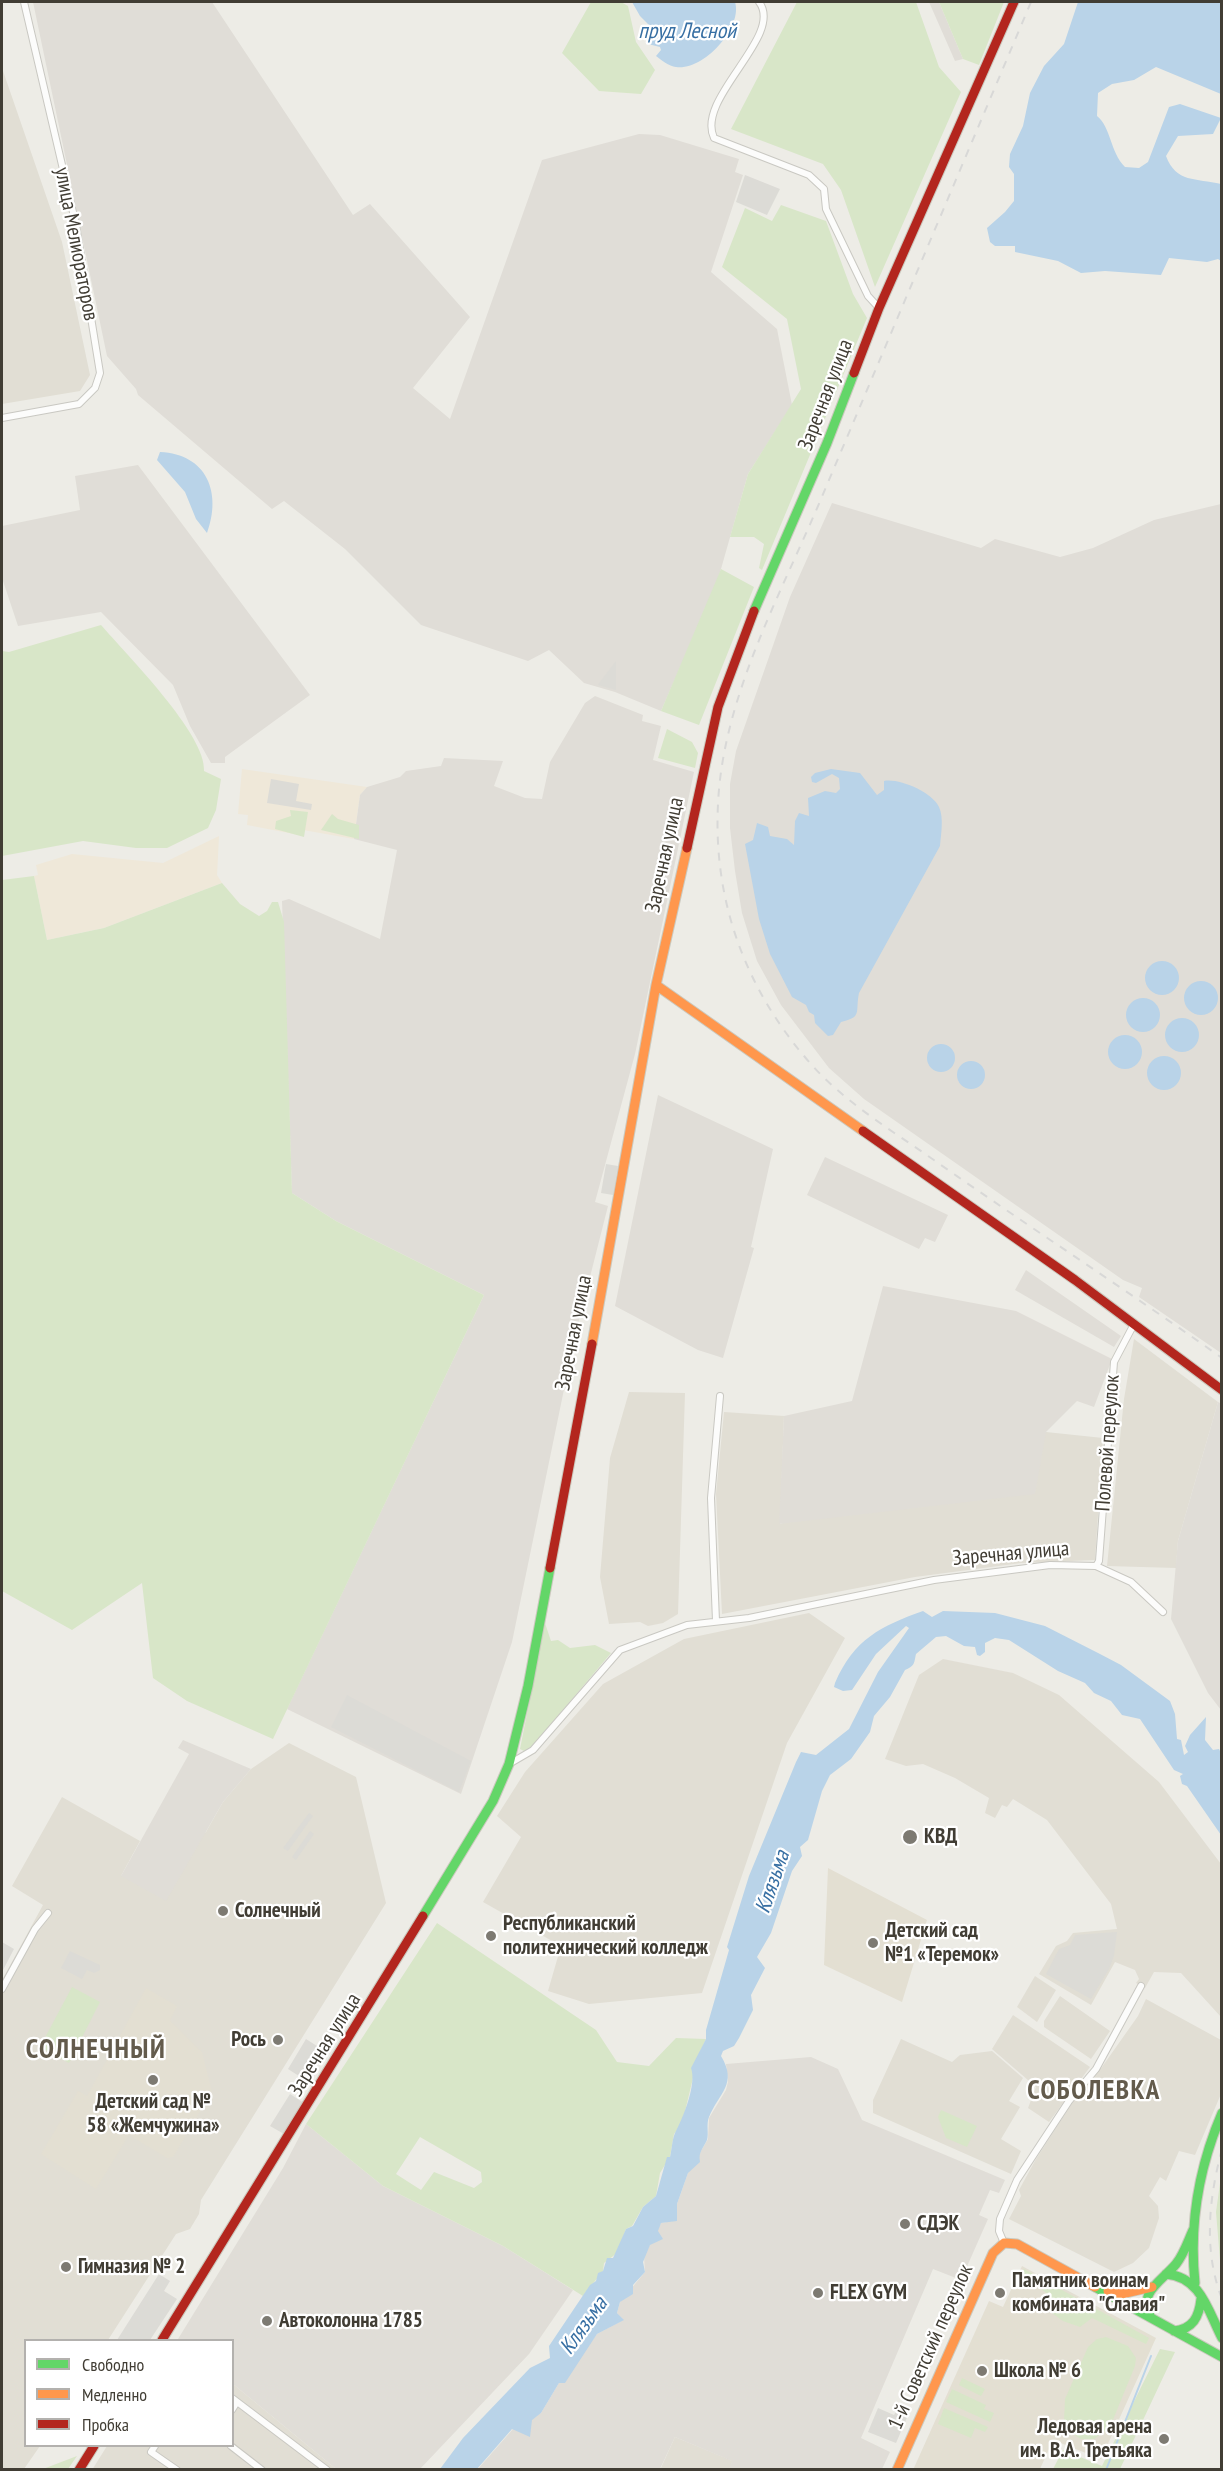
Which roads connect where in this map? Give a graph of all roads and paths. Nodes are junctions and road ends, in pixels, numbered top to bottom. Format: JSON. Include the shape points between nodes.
{"nodes":[{"id":1,"x":24,"y":2,"type":"edge"},
{"id":2,"x":759,"y":2,"type":"edge"},
{"id":3,"x":1014,"y":2,"type":"edge"},
{"id":4,"x":879,"y":308,"type":"junction"},
{"id":5,"x":2,"y":418,"type":"edge"},
{"id":6,"x":656,"y":985,"type":"junction"},
{"id":7,"x":1134,"y":1324,"type":"junction"},
{"id":8,"x":1221,"y":1390,"type":"edge"},
{"id":9,"x":720,"y":1396,"type":"dead end"},
{"id":10,"x":1096,"y":1566,"type":"junction"},
{"id":11,"x":1163,"y":1612,"type":"dead end"},
{"id":12,"x":717,"y":1622,"type":"junction"},
{"id":13,"x":509,"y":1764,"type":"junction"},
{"id":14,"x":48,"y":1913,"type":"dead end"},
{"id":15,"x":1141,"y":1986,"type":"dead end"},
{"id":16,"x":2,"y":1989,"type":"edge"},
{"id":17,"x":1221,"y":2113,"type":"edge"},
{"id":18,"x":1196,"y":2222,"type":"junction"},
{"id":19,"x":1004,"y":2243,"type":"junction"},
{"id":20,"x":1166,"y":2274,"type":"junction"},
{"id":21,"x":1195,"y":2283,"type":"junction"},
{"id":22,"x":1152,"y":2287,"type":"junction"},
{"id":23,"x":1097,"y":2289,"type":"junction"},
{"id":24,"x":1201,"y":2296,"type":"junction"},
{"id":25,"x":1153,"y":2320,"type":"junction"},
{"id":26,"x":1170,"y":2329,"type":"junction"},
{"id":27,"x":1221,"y":2338,"type":"edge"},
{"id":28,"x":165,"y":2339,"type":"edge"},
{"id":29,"x":1221,"y":2357,"type":"edge"},
{"id":30,"x":235,"y":2400,"type":"edge"},
{"id":31,"x":93,"y":2447,"type":"edge"},
{"id":32,"x":154,"y":2447,"type":"edge"},
{"id":33,"x":234,"y":2447,"type":"edge"},
{"id":34,"x":79,"y":2469,"type":"edge"},
{"id":35,"x":177,"y":2469,"type":"edge"},
{"id":36,"x":262,"y":2469,"type":"edge"},
{"id":37,"x":327,"y":2469,"type":"edge"},
{"id":38,"x":897,"y":2469,"type":"edge"}],
"edges":[{"from":1,"to":5,"type":"street","name":"улица Мелиораторов","via":[[76,225],[100,373],[95,388],[79,404]]},
{"from":2,"to":4,"type":"street","via":[[764,17],[754,45],[711,116],[709,129],[714,138],[818,181],[824,189],[826,209],[868,296]]},
{"from":3,"to":4,"type":"street","name":"Заречная улица"},
{"from":4,"to":6,"type":"street","name":"Заречная улица","via":[[827,443],[741,641],[718,707]]},
{"from":6,"to":7,"type":"street"},
{"from":6,"to":13,"type":"street","name":"Заречная улица","via":[[528,1686]]},
{"from":7,"to":8,"type":"street"},
{"from":7,"to":10,"type":"street","name":"Полевой переулок","via":[[1114,1362]]},
{"from":9,"to":12,"type":"street","via":[[711,1498]]},
{"from":10,"to":11,"type":"street","name":"Заречная улица","via":[[1131,1582]]},
{"from":10,"to":12,"type":"street","name":"Заречная улица","via":[[1050,1565],[934,1580]]},
{"from":12,"to":13,"type":"street","name":"Заречная улица","via":[[687,1625],[620,1650],[533,1750]]},
{"from":13,"to":28,"type":"street","name":"Заречная улица","via":[[493,1801],[428,1911]]},
{"from":14,"to":16,"type":"street"},
{"from":15,"to":19,"type":"street","via":[[1096,2069],[1069,2101],[1017,2180],[1000,2219]]},
{"from":17,"to":18,"type":"street","via":[[1205,2155],[1197,2191]]},
{"from":18,"to":20,"type":"street","via":[[1185,2249]]},
{"from":18,"to":21,"type":"street"},
{"from":19,"to":23,"type":"street","via":[[1017,2244]]},
{"from":19,"to":38,"type":"street","name":"1-й Советский переулок","via":[[993,2253]]},
{"from":20,"to":21,"type":"street","via":[[1186,2276]]},
{"from":20,"to":22,"type":"street"},
{"from":21,"to":24,"type":"street"},
{"from":22,"to":23,"type":"street","via":[[1121,2294]]},
{"from":22,"to":25,"type":"street","via":[[1144,2303]]},
{"from":23,"to":25,"type":"street"},
{"from":24,"to":26,"type":"street","via":[[1197,2319],[1184,2331]]},
{"from":24,"to":27,"type":"street"},
{"from":25,"to":26,"type":"street"},
{"from":26,"to":29,"type":"street"},
{"from":30,"to":37,"type":"street"},
{"from":31,"to":34,"type":"street"},
{"from":32,"to":35,"type":"street","via":[[151,2452]]},
{"from":33,"to":36,"type":"street"}]}
